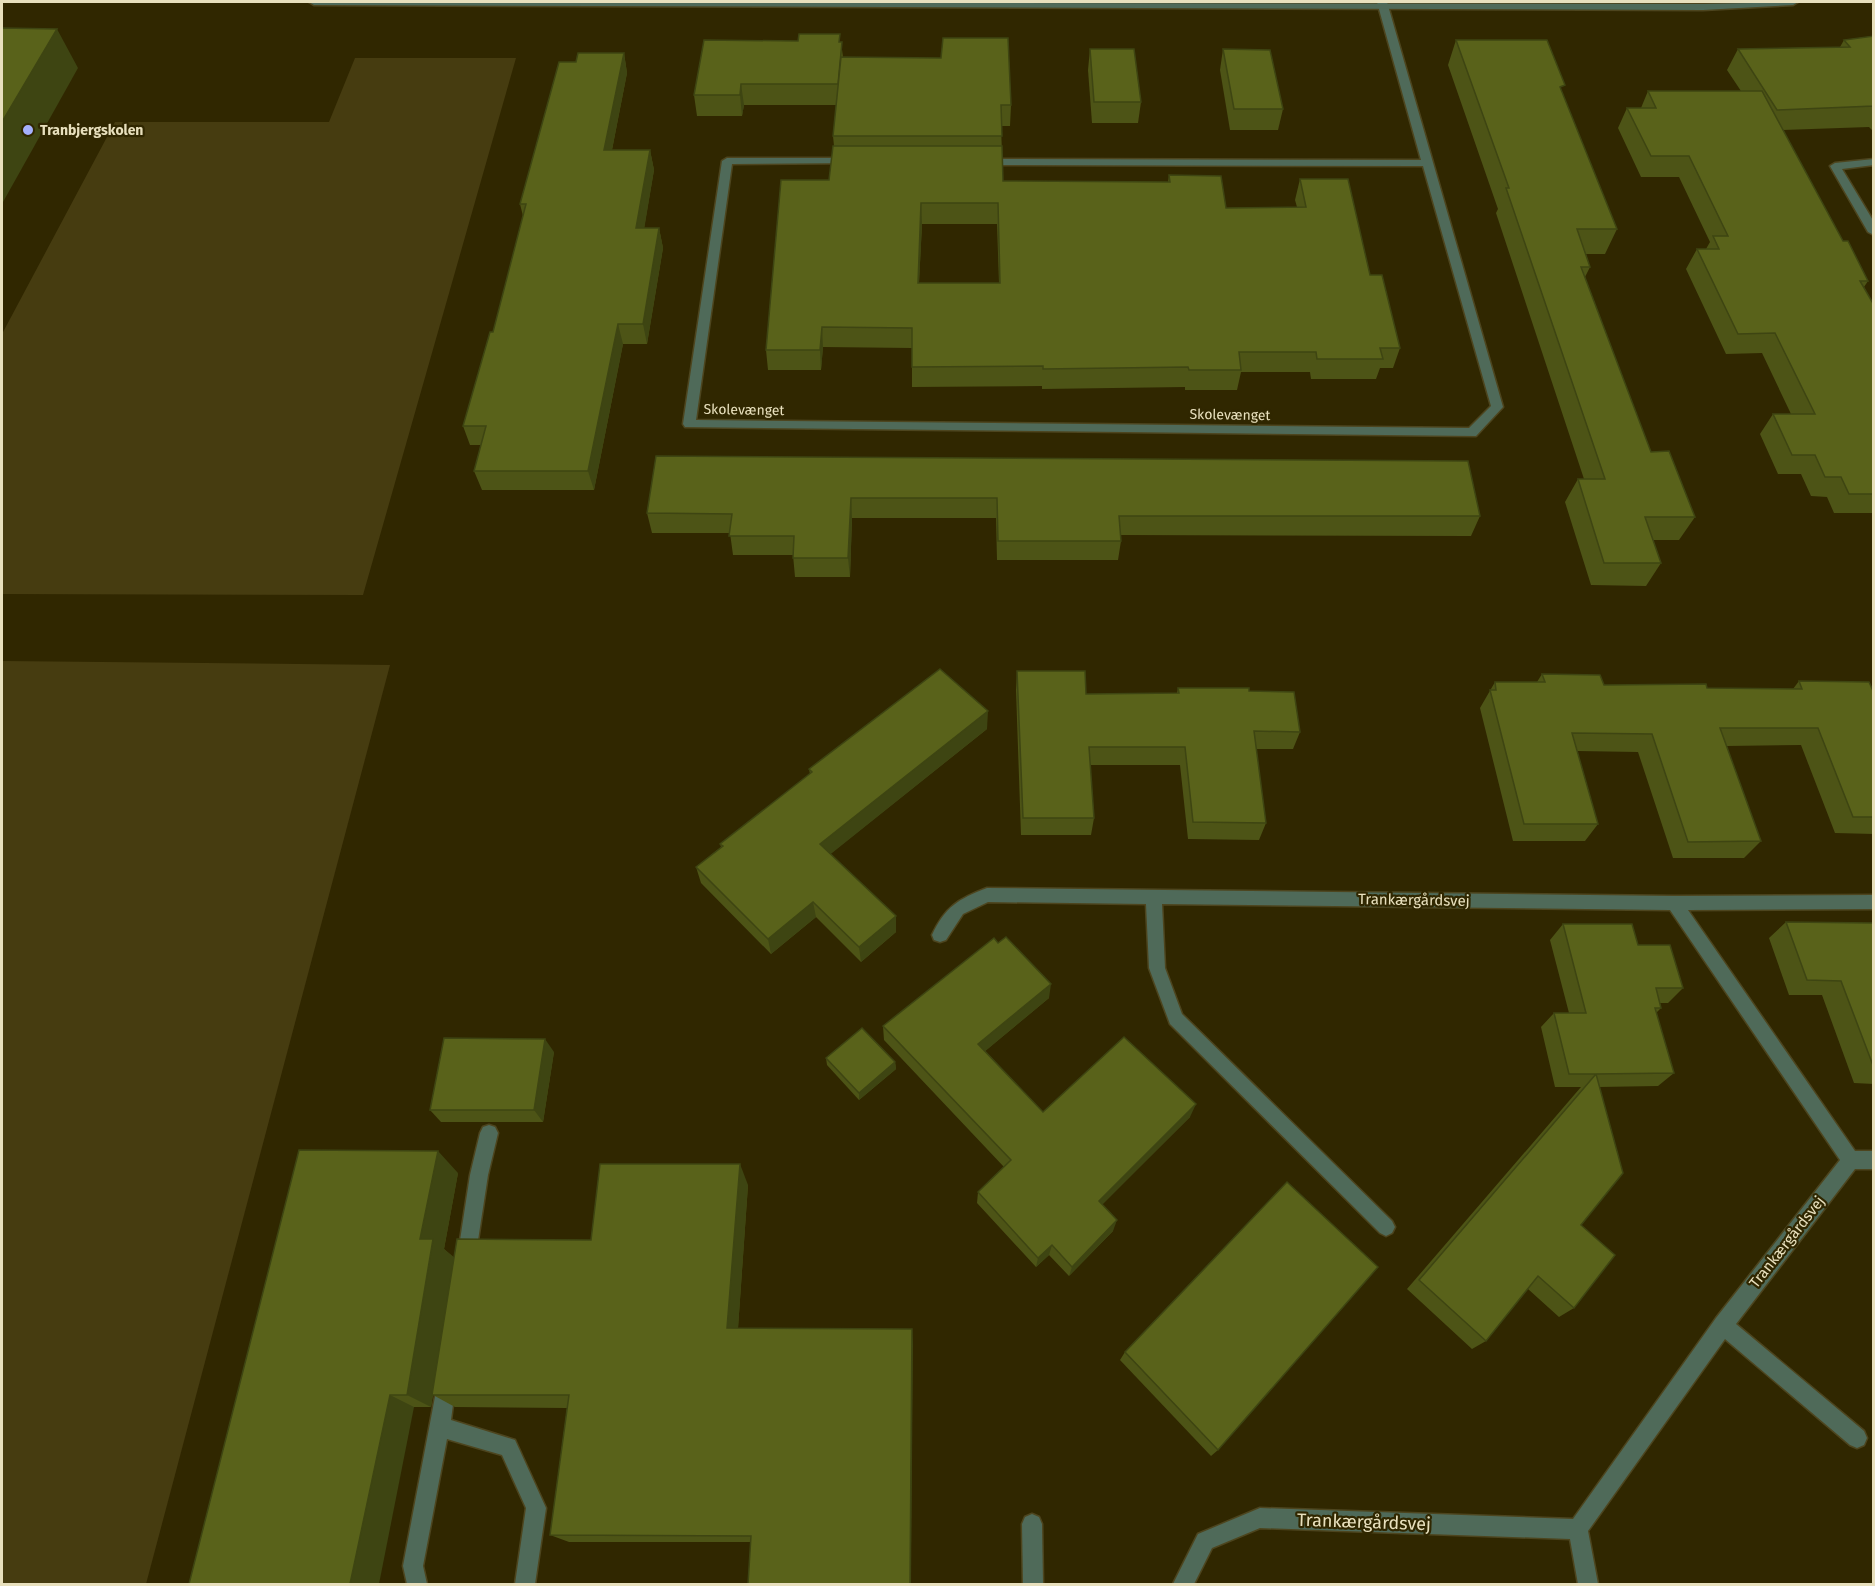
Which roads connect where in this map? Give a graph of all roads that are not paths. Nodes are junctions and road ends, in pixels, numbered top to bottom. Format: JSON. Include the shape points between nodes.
{"nodes":[{"id":1,"x":314,"y":2,"type":"edge"},
{"id":2,"x":1794,"y":2,"type":"edge"},
{"id":3,"x":1382,"y":3,"type":"edge"},
{"id":4,"x":869,"y":161,"type":"edge"},
{"id":5,"x":964,"y":162,"type":"edge"},
{"id":6,"x":1874,"y":162,"type":"edge"},
{"id":7,"x":1426,"y":163,"type":"junction"},
{"id":8,"x":1874,"y":232,"type":"edge"},
{"id":9,"x":1154,"y":896,"type":"junction"},
{"id":10,"x":1874,"y":902,"type":"edge"},
{"id":11,"x":1674,"y":903,"type":"junction"},
{"id":12,"x":940,"y":935,"type":"dead end"},
{"id":13,"x":489,"y":1133,"type":"edge"},
{"id":14,"x":1851,"y":1160,"type":"junction"},
{"id":15,"x":1874,"y":1160,"type":"edge"},
{"id":16,"x":1386,"y":1227,"type":"dead end"},
{"id":17,"x":463,"y":1278,"type":"edge"},
{"id":18,"x":1723,"y":1325,"type":"junction"},
{"id":19,"x":451,"y":1358,"type":"edge"},
{"id":20,"x":440,"y":1427,"type":"junction"},
{"id":21,"x":1857,"y":1438,"type":"dead end"},
{"id":22,"x":1032,"y":1524,"type":"dead end"},
{"id":23,"x":1578,"y":1529,"type":"junction"},
{"id":24,"x":417,"y":1584,"type":"edge"},
{"id":25,"x":525,"y":1584,"type":"edge"},
{"id":26,"x":1033,"y":1584,"type":"edge"},
{"id":27,"x":1183,"y":1584,"type":"edge"},
{"id":28,"x":1588,"y":1584,"type":"edge"}],
"edges":[{"from":1,"to":3,"type":"street"},
{"from":2,"to":3,"type":"street","via":[[1703,7]]},
{"from":3,"to":7,"type":"street","name":"Skolevænget"},
{"from":4,"to":7,"type":"street","name":"Skolevænget","via":[[727,161],[689,424],[1473,433],[1497,407]]},
{"from":5,"to":7,"type":"street"},
{"from":6,"to":8,"type":"street","via":[[1835,166]]},
{"from":9,"to":11,"type":"street","name":"Trankærgårdsvej"},
{"from":9,"to":12,"type":"street","name":"Trankærgårdsvej","via":[[987,895],[957,909]]},
{"from":9,"to":16,"type":"street","via":[[1157,968],[1176,1019]]},
{"from":10,"to":11,"type":"street","name":"Trankærgårdsvej"},
{"from":11,"to":14,"type":"street"},
{"from":13,"to":17,"type":"street"},
{"from":14,"to":15,"type":"street"},
{"from":14,"to":18,"type":"street","name":"Trankærgårdsvej"},
{"from":18,"to":21,"type":"street"},
{"from":18,"to":23,"type":"street","name":"Trankærgårdsvej"},
{"from":19,"to":20,"type":"street"},
{"from":20,"to":24,"type":"street","via":[[413,1566]]},
{"from":20,"to":25,"type":"street","via":[[508,1447],[536,1508]]},
{"from":22,"to":26,"type":"street"},
{"from":23,"to":27,"type":"street","name":"Trankærgårdsvej","via":[[1260,1518],[1205,1541]]},
{"from":23,"to":28,"type":"street"}]}
